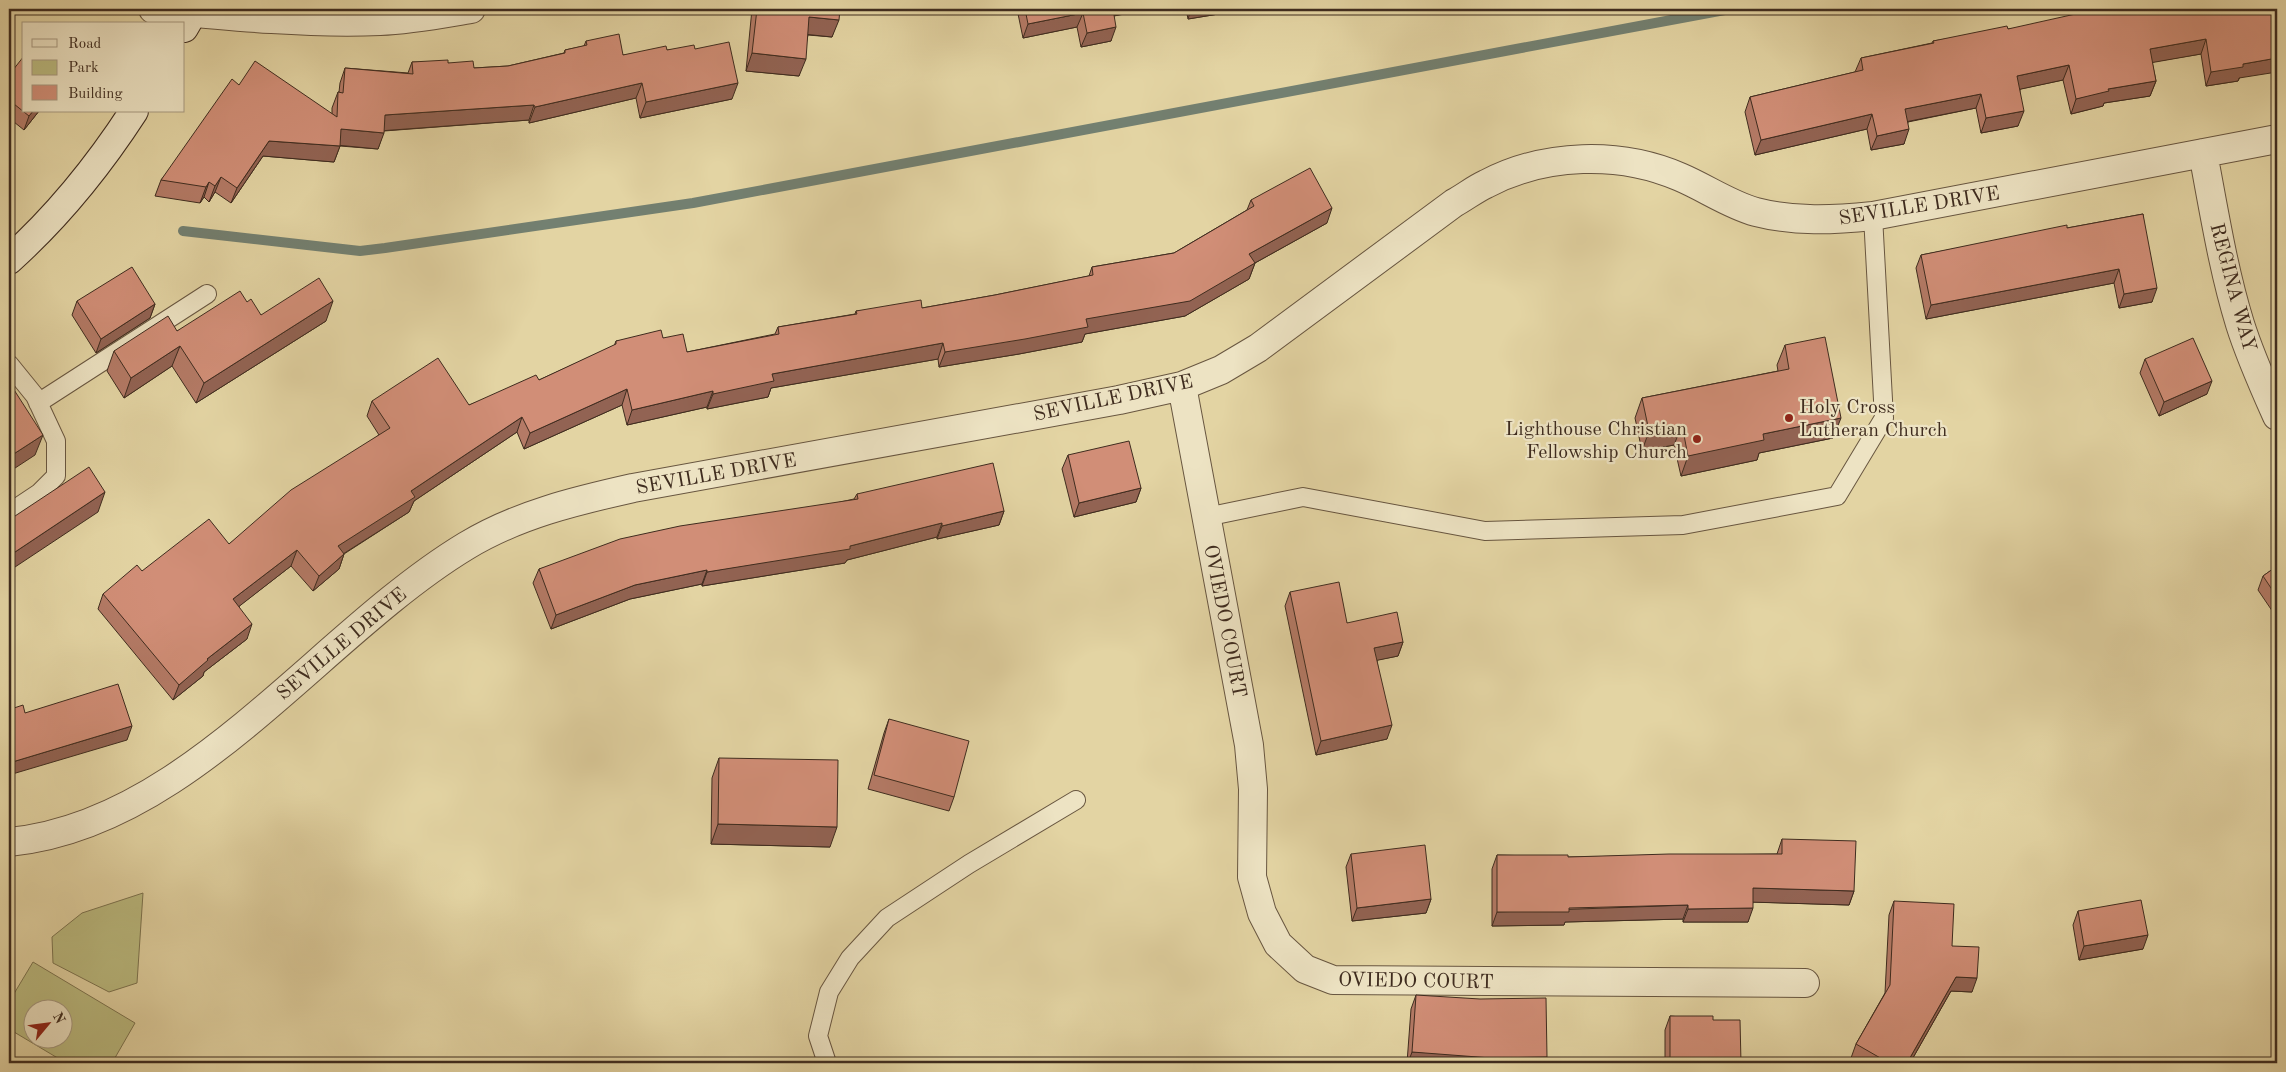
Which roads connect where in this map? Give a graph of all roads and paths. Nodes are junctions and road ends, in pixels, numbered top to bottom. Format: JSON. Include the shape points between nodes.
{"nodes":[{"id":1,"x":153,"y":9,"type":"edge"},
{"id":2,"x":471,"y":9,"type":"edge"},
{"id":3,"x":190,"y":17,"type":"edge"},
{"id":4,"x":133,"y":112,"type":"edge"},
{"id":5,"x":2277,"y":139,"type":"edge"},
{"id":6,"x":2203,"y":153,"type":"junction"},
{"id":7,"x":1873,"y":216,"type":"junction"},
{"id":8,"x":9,"y":260,"type":"edge"},
{"id":9,"x":207,"y":294,"type":"dead end"},
{"id":10,"x":9,"y":364,"type":"edge"},
{"id":11,"x":1182,"y":386,"type":"junction"},
{"id":12,"x":38,"y":403,"type":"junction"},
{"id":13,"x":2277,"y":416,"type":"edge"},
{"id":14,"x":9,"y":513,"type":"edge"},
{"id":15,"x":1206,"y":517,"type":"junction"},
{"id":16,"x":1076,"y":800,"type":"dead end"},
{"id":17,"x":9,"y":842,"type":"edge"},
{"id":18,"x":1805,"y":983,"type":"dead end"},
{"id":19,"x":827,"y":1063,"type":"edge"}],
"edges":[{"from":1,"to":3,"type":"street"},
{"from":2,"to":3,"type":"street","via":[[382,21]]},
{"from":4,"to":8,"type":"street","via":[[70,198]]},
{"from":5,"to":6,"type":"street","name":"SEVILLE DRIVE"},
{"from":6,"to":7,"type":"street","name":"SEVILLE DRIVE"},
{"from":6,"to":13,"type":"street","name":"REGINA WAY","via":[[2240,326]]},
{"from":7,"to":11,"type":"street","name":"SEVILLE DRIVE","via":[[1834,220],[1792,219],[1754,211],[1679,177],[1636,163],[1596,158],[1560,161],[1520,170],[1487,183],[1454,203],[1258,348],[1221,370]]},
{"from":7,"to":15,"type":"lane","via":[[1884,418],[1837,496],[1663,526],[1485,531],[1303,497]]},
{"from":9,"to":12,"type":"lane"},
{"from":10,"to":12,"type":"lane"},
{"from":11,"to":15,"type":"street","name":"OVIEDO COURT"},
{"from":11,"to":17,"type":"street","name":"SEVILLE DRIVE","via":[[633,488],[575,501],[524,518],[467,545],[420,576],[210,753],[170,780],[124,807],[75,827]]},
{"from":12,"to":14,"type":"lane","via":[[56,441],[56,476],[39,493]]},
{"from":15,"to":18,"type":"street","name":"OVIEDO COURT","via":[[1249,745],[1253,789],[1252,876],[1262,913],[1278,944],[1305,969],[1333,980]]},
{"from":16,"to":19,"type":"lane","via":[[887,918],[850,958],[829,992],[818,1036]]}]}
